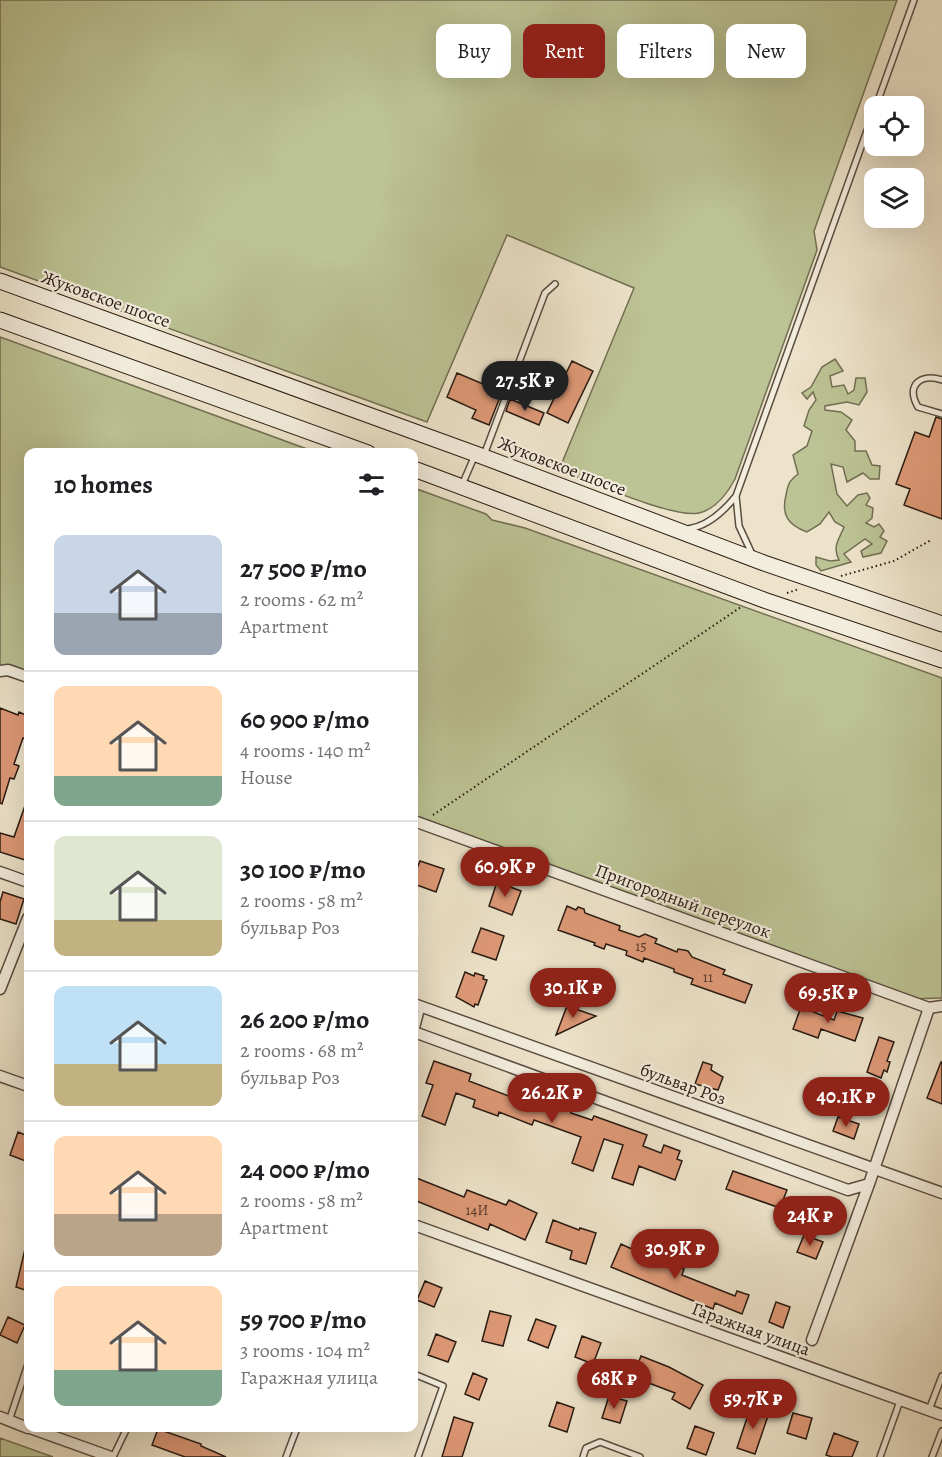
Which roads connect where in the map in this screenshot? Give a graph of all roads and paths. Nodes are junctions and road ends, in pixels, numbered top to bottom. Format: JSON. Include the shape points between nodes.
{"nodes":[{"id":1,"x":914,"y":0,"type":"edge"},
{"id":2,"x":880,"y":96,"type":"edge"},
{"id":3,"x":864,"y":140,"type":"edge"},
{"id":4,"x":0,"y":282,"type":"edge"},
{"id":5,"x":555,"y":284,"type":"dead end"},
{"id":6,"x":0,"y":320,"type":"edge"},
{"id":7,"x":942,"y":380,"type":"edge"},
{"id":8,"x":942,"y":414,"type":"edge"},
{"id":9,"x":354,"y":448,"type":"edge"},
{"id":10,"x":479,"y":455,"type":"junction"},
{"id":11,"x":418,"y":470,"type":"edge"},
{"id":12,"x":462,"y":487,"type":"junction"},
{"id":13,"x":736,"y":496,"type":"junction"},
{"id":14,"x":680,"y":531,"type":"junction"},
{"id":15,"x":931,"y":540,"type":"dead end"},
{"id":16,"x":754,"y":559,"type":"junction"},
{"id":17,"x":840,"y":576,"type":"dead end"},
{"id":18,"x":818,"y":582,"type":"junction"},
{"id":19,"x":786,"y":593,"type":"dead end"},
{"id":20,"x":764,"y":600,"type":"junction"},
{"id":21,"x":942,"y":624,"type":"edge"},
{"id":22,"x":942,"y":660,"type":"edge"},
{"id":23,"x":0,"y":671,"type":"edge"},
{"id":24,"x":24,"y":676,"type":"edge"},
{"id":25,"x":418,"y":821,"type":"edge"},
{"id":26,"x":418,"y":822,"type":"edge"},
{"id":27,"x":0,"y":872,"type":"edge"},
{"id":28,"x":24,"y":881,"type":"edge"},
{"id":29,"x":24,"y":928,"type":"edge"},
{"id":30,"x":0,"y":989,"type":"edge"},
{"id":31,"x":418,"y":1006,"type":"edge"},
{"id":32,"x":942,"y":1006,"type":"edge"},
{"id":33,"x":929,"y":1008,"type":"junction"},
{"id":34,"x":418,"y":1034,"type":"edge"},
{"id":35,"x":0,"y":1076,"type":"edge"},
{"id":36,"x":24,"y":1085,"type":"edge"},
{"id":37,"x":873,"y":1168,"type":"junction"},
{"id":38,"x":869,"y":1184,"type":"junction"},
{"id":39,"x":942,"y":1193,"type":"edge"},
{"id":40,"x":418,"y":1226,"type":"edge"},
{"id":41,"x":812,"y":1340,"type":"dead end"},
{"id":42,"x":24,"y":1373,"type":"edge"},
{"id":43,"x":418,"y":1376,"type":"edge"},
{"id":44,"x":942,"y":1376,"type":"edge"},
{"id":45,"x":900,"y":1401,"type":"junction"},
{"id":46,"x":929,"y":1410,"type":"junction"},
{"id":47,"x":942,"y":1415,"type":"edge"},
{"id":48,"x":4,"y":1419,"type":"edge"},
{"id":49,"x":24,"y":1426,"type":"edge"},
{"id":50,"x":942,"y":1431,"type":"edge"},
{"id":51,"x":40,"y":1432,"type":"edge"},
{"id":52,"x":125,"y":1432,"type":"edge"},
{"id":53,"x":295,"y":1432,"type":"edge"},
{"id":54,"x":112,"y":1457,"type":"edge"},
{"id":55,"x":286,"y":1457,"type":"edge"},
{"id":56,"x":418,"y":1457,"type":"edge"},
{"id":57,"x":583,"y":1457,"type":"edge"},
{"id":58,"x":640,"y":1457,"type":"edge"},
{"id":59,"x":880,"y":1457,"type":"edge"},
{"id":60,"x":932,"y":1457,"type":"edge"}],
"edges":[{"from":1,"to":2,"type":"lane"},
{"from":3,"to":13,"type":"lane"},
{"from":4,"to":10,"type":"main road","name":"Жуковское шоссе"},
{"from":5,"to":10,"type":"lane","via":[[544,293]]},
{"from":6,"to":9,"type":"main road"},
{"from":7,"to":8,"type":"lane","via":[[924,379],[916,383],[912,395],[918,407]]},
{"from":10,"to":12,"type":"lane"},
{"from":10,"to":14,"type":"main road","name":"Жуковское шоссе"},
{"from":11,"to":12,"type":"main road"},
{"from":12,"to":20,"type":"main road"},
{"from":13,"to":14,"type":"lane","via":[[709,522]]},
{"from":13,"to":16,"type":"lane","via":[[739,526]]},
{"from":14,"to":16,"type":"main road","name":"Жуковское шоссе"},
{"from":15,"to":17,"type":"path","via":[[894,561]]},
{"from":16,"to":18,"type":"main road","name":"Жуковское шоссе"},
{"from":18,"to":19,"type":"path"},
{"from":18,"to":21,"type":"main road","name":"Жуковское шоссе"},
{"from":20,"to":22,"type":"main road"},
{"from":20,"to":25,"type":"path","via":[[739,608]]},
{"from":23,"to":24,"type":"street"},
{"from":26,"to":33,"type":"street","name":"Пригородный переулок"},
{"from":27,"to":28,"type":"street"},
{"from":29,"to":30,"type":"street"},
{"from":31,"to":37,"type":"street","name":"бульвар Роз"},
{"from":32,"to":33,"type":"street","name":"Пригородный переулок"},
{"from":33,"to":37,"type":"street"},
{"from":34,"to":38,"type":"street","via":[[848,1190]]},
{"from":35,"to":36,"type":"street"},
{"from":37,"to":38,"type":"street"},
{"from":37,"to":39,"type":"street","name":"бульвар Роз"},
{"from":38,"to":41,"type":"street"},
{"from":40,"to":45,"type":"street","name":"Гаражная улица"},
{"from":42,"to":48,"type":"lane"},
{"from":43,"to":56,"type":"lane","via":[[443,1386]]},
{"from":44,"to":46,"type":"lane"},
{"from":45,"to":46,"type":"street","name":"Гаражная улица"},
{"from":45,"to":59,"type":"lane"},
{"from":46,"to":47,"type":"street","name":"Гаражная улица"},
{"from":48,"to":49,"type":"street"},
{"from":50,"to":60,"type":"lane"},
{"from":51,"to":54,"type":"street"},
{"from":52,"to":54,"type":"lane"},
{"from":53,"to":55,"type":"lane"},
{"from":57,"to":58,"type":"lane","via":[[586,1448],[600,1442]]}]}
